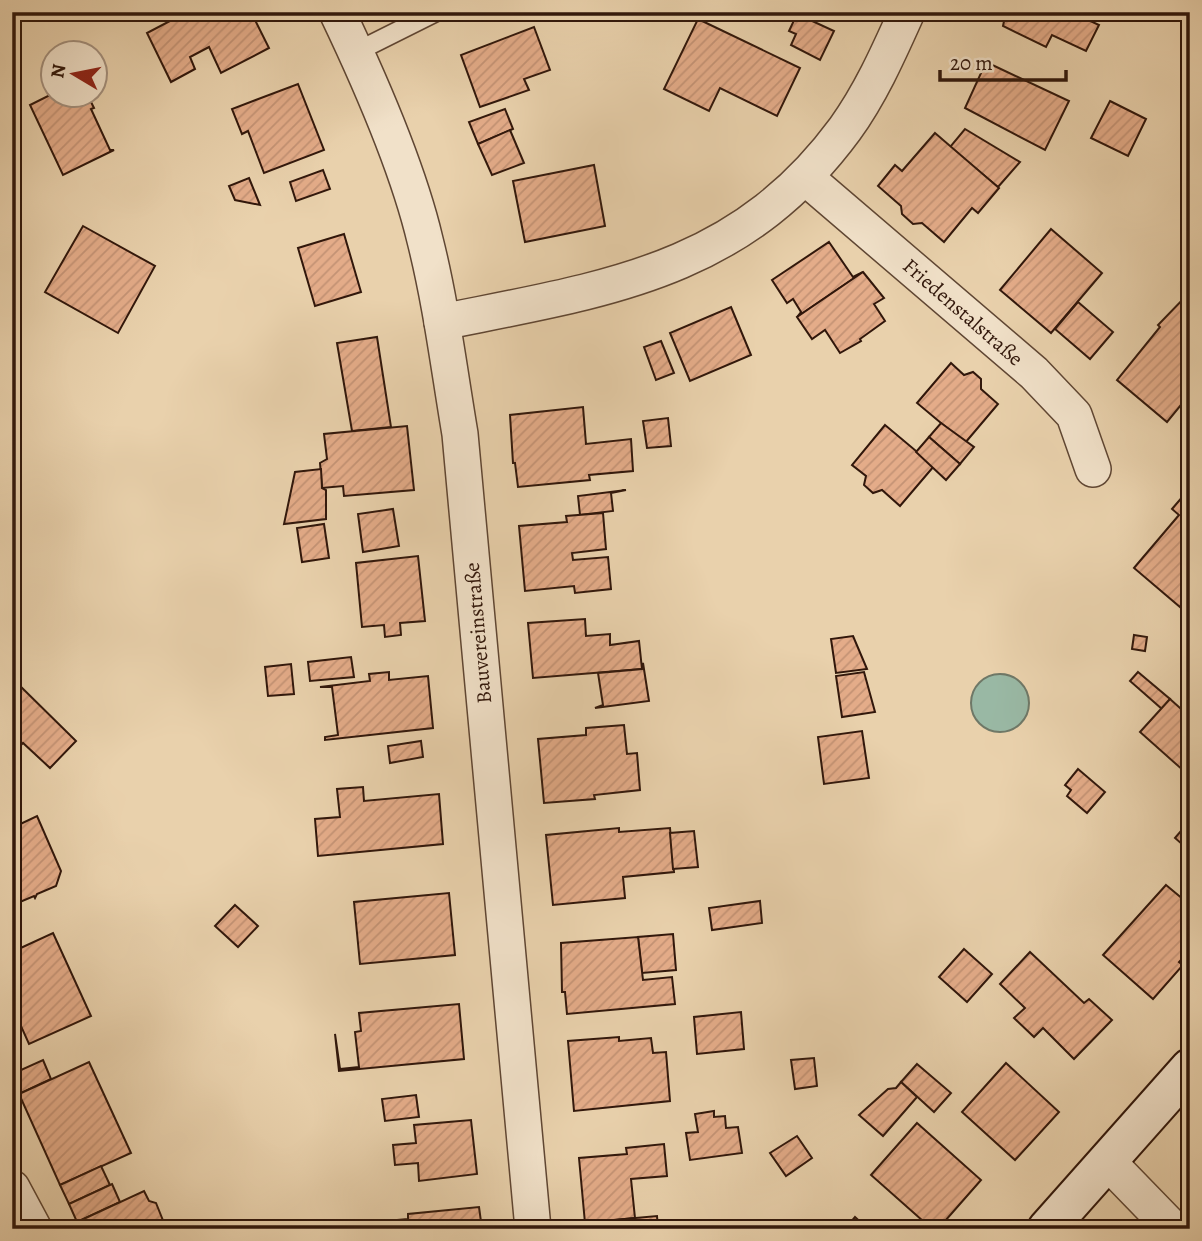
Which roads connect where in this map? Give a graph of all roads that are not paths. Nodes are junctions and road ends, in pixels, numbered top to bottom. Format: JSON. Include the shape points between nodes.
{"nodes":[{"id":1,"x":337,"y":12,"type":"edge"},
{"id":2,"x":436,"y":12,"type":"edge"},
{"id":3,"x":907,"y":12,"type":"edge"},
{"id":4,"x":356,"y":52,"type":"junction"},
{"id":5,"x":805,"y":177,"type":"junction"},
{"id":6,"x":442,"y":322,"type":"junction"},
{"id":7,"x":1093,"y":469,"type":"dead end"},
{"id":8,"x":1190,"y":1068,"type":"edge"},
{"id":9,"x":1107,"y":1161,"type":"junction"},
{"id":10,"x":12,"y":1188,"type":"edge"},
{"id":11,"x":34,"y":1229,"type":"edge"},
{"id":12,"x":533,"y":1229,"type":"edge"},
{"id":13,"x":1047,"y":1229,"type":"edge"},
{"id":14,"x":1173,"y":1229,"type":"edge"}],
"edges":[{"from":1,"to":4,"type":"street","name":"Bauvereinstraße"},
{"from":2,"to":4,"type":"lane"},
{"from":3,"to":5,"type":"street","via":[[846,128]]},
{"from":4,"to":6,"type":"street","name":"Bauvereinstraße","via":[[425,239]]},
{"from":5,"to":6,"type":"street","via":[[752,224],[667,268]]},
{"from":5,"to":7,"type":"street","name":"Friedenstalstraße","via":[[1034,373],[1074,415]]},
{"from":6,"to":12,"type":"street","name":"Bauvereinstraße","via":[[460,434]]},
{"from":8,"to":9,"type":"main road"},
{"from":9,"to":13,"type":"main road"},
{"from":9,"to":14,"type":"street"},
{"from":10,"to":11,"type":"street"}]}
